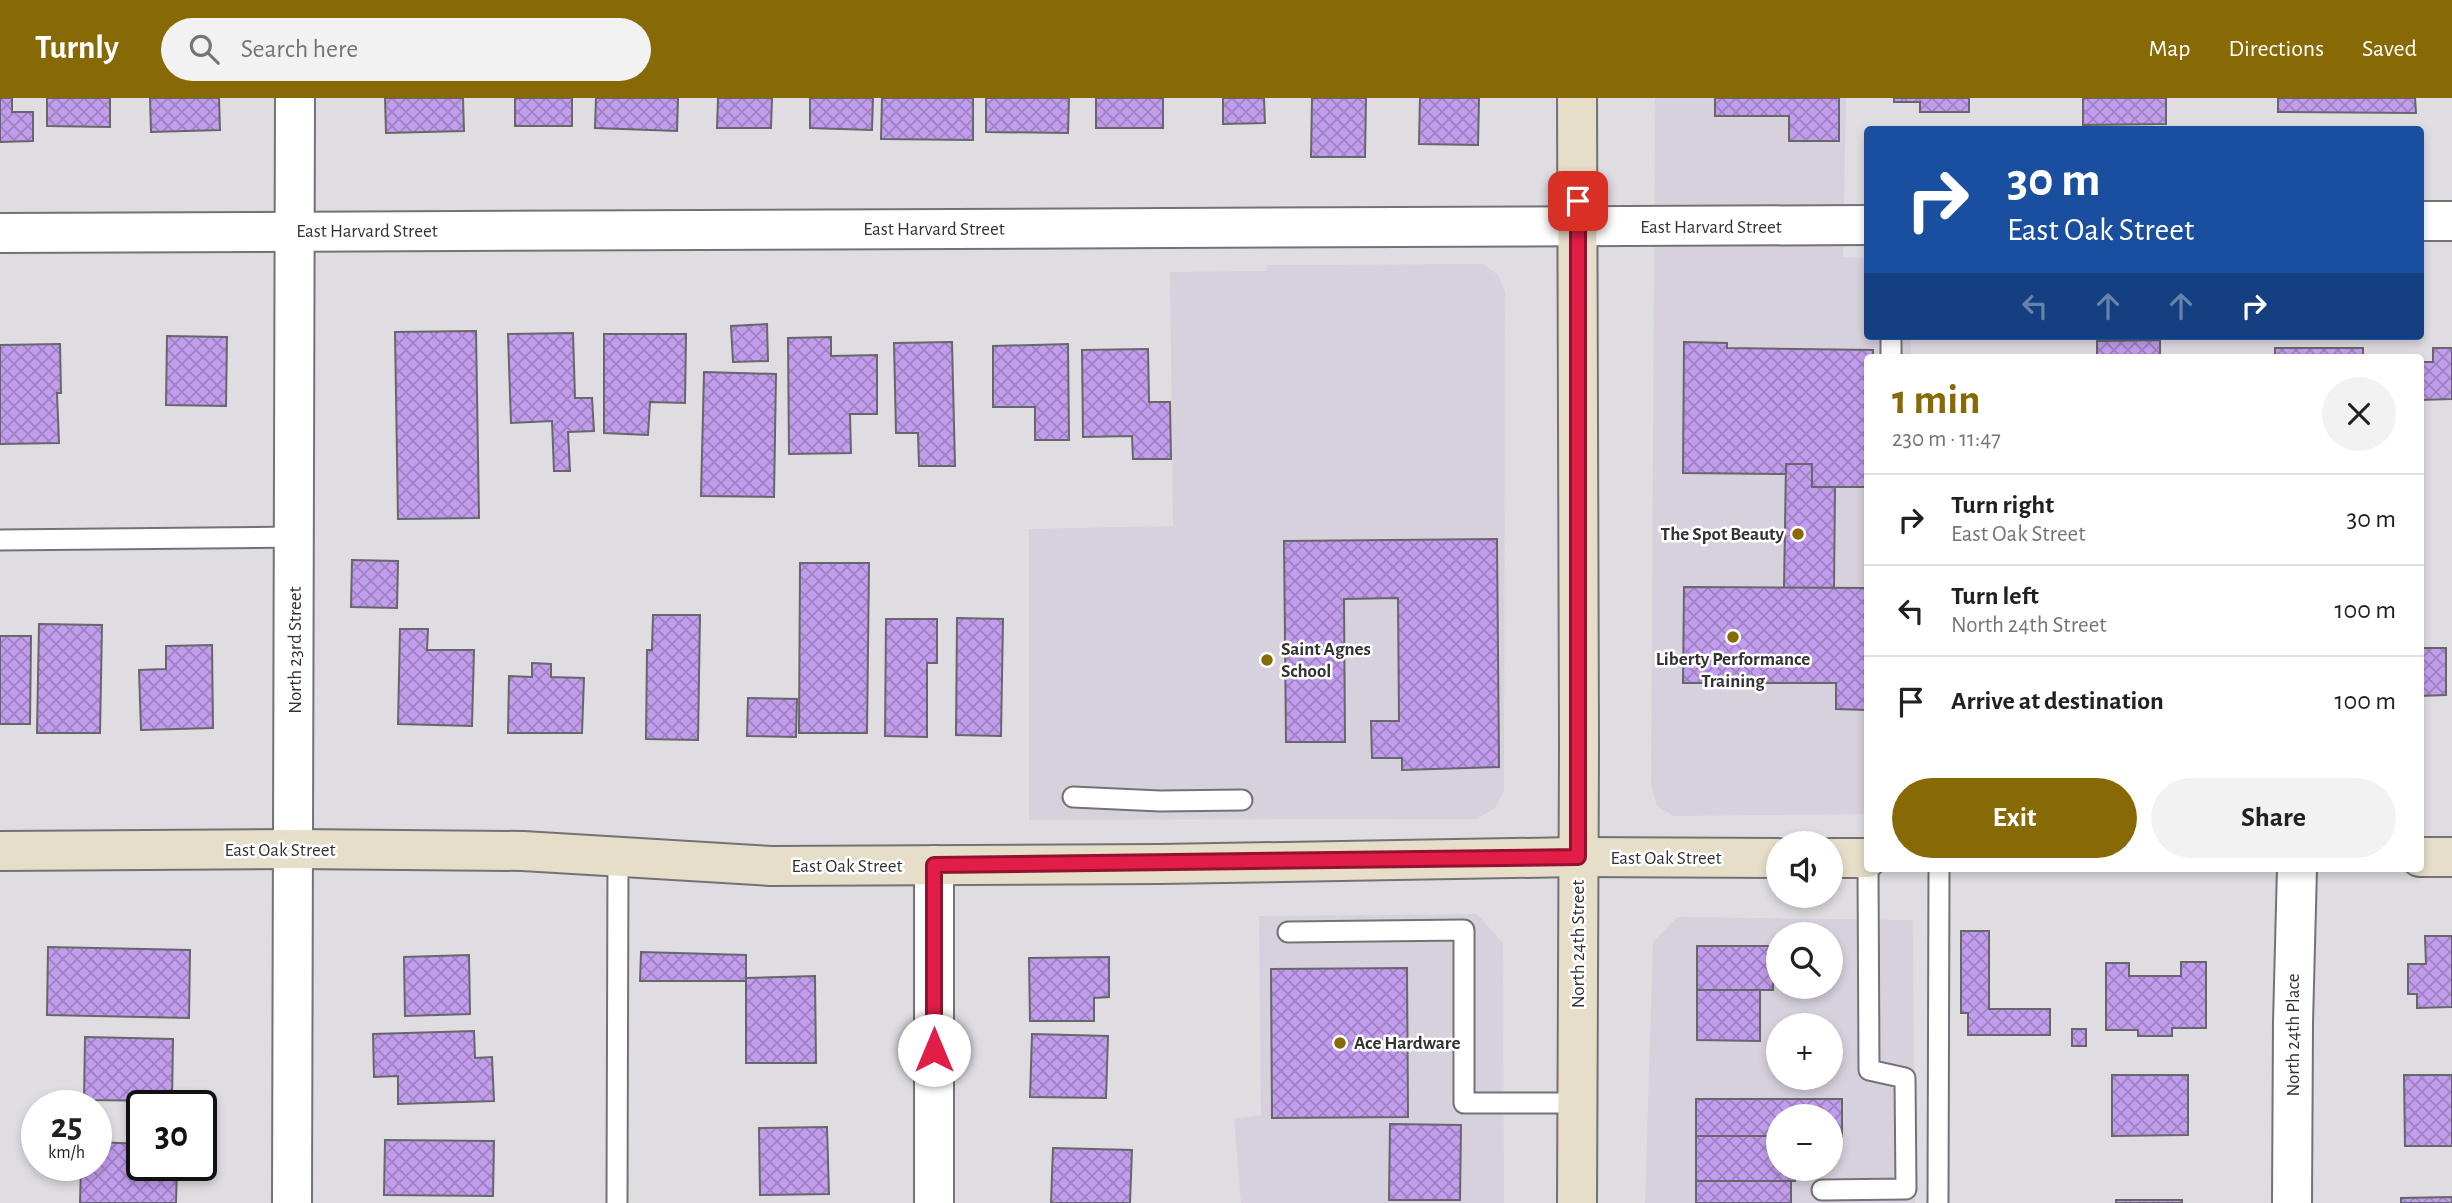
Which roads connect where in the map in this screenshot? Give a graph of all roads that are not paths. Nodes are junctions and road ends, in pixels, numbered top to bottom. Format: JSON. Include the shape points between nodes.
{"nodes":[{"id":1,"x":295,"y":98,"type":"edge"},
{"id":2,"x":1577,"y":98,"type":"edge"},
{"id":3,"x":2424,"y":221,"type":"edge"},
{"id":4,"x":2452,"y":221,"type":"edge"},
{"id":5,"x":1864,"y":225,"type":"edge"},
{"id":6,"x":1578,"y":228,"type":"junction"},
{"id":7,"x":294,"y":231,"type":"junction"},
{"id":8,"x":0,"y":233,"type":"edge"},
{"id":9,"x":296,"y":537,"type":"junction"},
{"id":10,"x":0,"y":540,"type":"edge"},
{"id":11,"x":1073,"y":797,"type":"dead end"},
{"id":12,"x":1242,"y":800,"type":"dead end"},
{"id":13,"x":295,"y":849,"type":"junction"},
{"id":14,"x":0,"y":851,"type":"edge"},
{"id":15,"x":1578,"y":857,"type":"junction"},
{"id":16,"x":2424,"y":857,"type":"edge"},
{"id":17,"x":2452,"y":857,"type":"edge"},
{"id":18,"x":618,"y":858,"type":"junction"},
{"id":19,"x":1766,"y":858,"type":"edge"},
{"id":20,"x":1843,"y":858,"type":"edge"},
{"id":21,"x":1864,"y":858,"type":"edge"},
{"id":22,"x":934,"y":865,"type":"junction"},
{"id":23,"x":1868,"y":872,"type":"edge"},
{"id":24,"x":1939,"y":872,"type":"edge"},
{"id":25,"x":2297,"y":872,"type":"edge"},
{"id":26,"x":1288,"y":932,"type":"dead end"},
{"id":27,"x":1577,"y":1103,"type":"junction"},
{"id":28,"x":1822,"y":1190,"type":"dead end"},
{"id":29,"x":292,"y":1203,"type":"edge"},
{"id":30,"x":617,"y":1203,"type":"edge"},
{"id":31,"x":934,"y":1203,"type":"edge"},
{"id":32,"x":1577,"y":1203,"type":"edge"},
{"id":33,"x":1938,"y":1203,"type":"edge"},
{"id":34,"x":2292,"y":1203,"type":"edge"}],
"edges":[{"from":1,"to":7,"type":"street","name":"North 23rd Street"},
{"from":2,"to":6,"type":"street","name":"North 24th Street"},
{"from":3,"to":4,"type":"street"},
{"from":5,"to":6,"type":"street","name":"East Harvard Street"},
{"from":6,"to":7,"type":"street","name":"East Harvard Street"},
{"from":6,"to":15,"type":"street","name":"North 24th Street"},
{"from":7,"to":8,"type":"street","name":"East Harvard Street"},
{"from":7,"to":9,"type":"street","name":"North 23rd Street"},
{"from":9,"to":10,"type":"lane"},
{"from":9,"to":13,"type":"street","name":"North 23rd Street"},
{"from":11,"to":12,"type":"lane"},
{"from":13,"to":14,"type":"street","name":"East Oak Street"},
{"from":13,"to":18,"type":"street","name":"East Oak Street","via":[[523,851]]},
{"from":13,"to":29,"type":"street","name":"North 23rd Street"},
{"from":15,"to":19,"type":"street","name":"East Oak Street"},
{"from":15,"to":22,"type":"street","name":"East Oak Street"},
{"from":15,"to":27,"type":"street","name":"North 24th Street"},
{"from":16,"to":17,"type":"street"},
{"from":18,"to":22,"type":"street","name":"East Oak Street","via":[[771,866]]},
{"from":18,"to":30,"type":"lane"},
{"from":20,"to":21,"type":"street"},
{"from":22,"to":31,"type":"street"},
{"from":23,"to":28,"type":"lane","via":[[1869,1070],[1905,1078],[1906,1189]]},
{"from":24,"to":33,"type":"lane"},
{"from":25,"to":34,"type":"street","name":"North 24th Place"},
{"from":26,"to":27,"type":"lane","via":[[1464,930],[1464,1103]]},
{"from":27,"to":32,"type":"street","name":"North 24th Street"}]}
